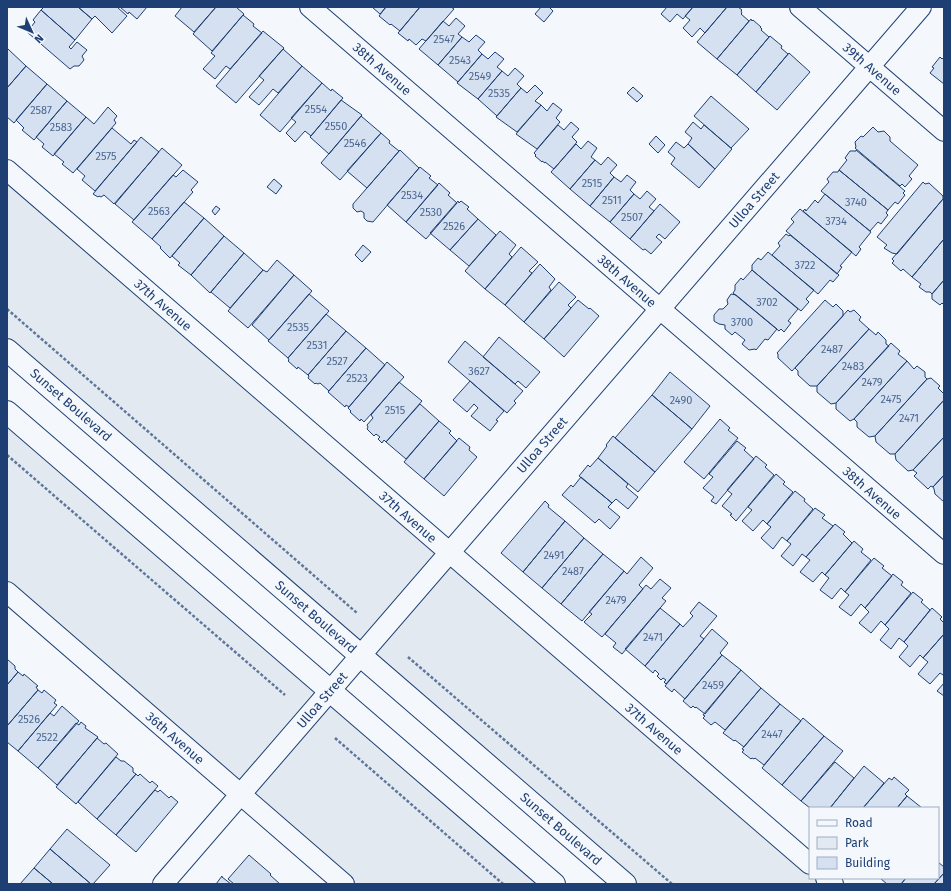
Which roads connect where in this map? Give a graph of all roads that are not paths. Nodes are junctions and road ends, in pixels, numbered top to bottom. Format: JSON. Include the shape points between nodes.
{"nodes":[{"id":1,"x":310,"y":7,"type":"edge"},
{"id":2,"x":800,"y":7,"type":"edge"},
{"id":3,"x":921,"y":7,"type":"edge"},
{"id":4,"x":870,"y":67,"type":"junction"},
{"id":5,"x":944,"y":131,"type":"edge"},
{"id":6,"x":7,"y":170,"type":"edge"},
{"id":7,"x":660,"y":309,"type":"junction"},
{"id":8,"x":7,"y":350,"type":"edge"},
{"id":9,"x":7,"y":412,"type":"edge"},
{"id":10,"x":450,"y":552,"type":"junction"},
{"id":11,"x":944,"y":554,"type":"edge"},
{"id":12,"x":7,"y":592,"type":"edge"},
{"id":13,"x":360,"y":656,"type":"junction"},
{"id":14,"x":330,"y":691,"type":"junction"},
{"id":15,"x":240,"y":795,"type":"junction"},
{"id":16,"x":809,"y":863,"type":"edge"},
{"id":17,"x":164,"y":884,"type":"edge"},
{"id":18,"x":344,"y":884,"type":"edge"},
{"id":19,"x":554,"y":884,"type":"edge"},
{"id":20,"x":625,"y":884,"type":"edge"}],
"edges":[{"from":1,"to":7,"type":"street","name":"38th Avenue"},
{"from":2,"to":4,"type":"street","name":"39th Avenue"},
{"from":3,"to":4,"type":"street","name":"Ulloa Street"},
{"from":4,"to":5,"type":"street","name":"39th Avenue"},
{"from":4,"to":7,"type":"street","name":"Ulloa Street"},
{"from":6,"to":10,"type":"street","name":"37th Avenue"},
{"from":7,"to":10,"type":"street","name":"Ulloa Street"},
{"from":7,"to":11,"type":"street","name":"38th Avenue"},
{"from":8,"to":13,"type":"main road","name":"Sunset Boulevard"},
{"from":9,"to":14,"type":"main road"},
{"from":10,"to":13,"type":"street","name":"Ulloa Street"},
{"from":10,"to":16,"type":"street","name":"37th Avenue"},
{"from":12,"to":15,"type":"street","name":"36th Avenue"},
{"from":13,"to":14,"type":"street","name":"Ulloa Street"},
{"from":13,"to":20,"type":"main road","name":"Sunset Boulevard"},
{"from":14,"to":15,"type":"street","name":"Ulloa Street"},
{"from":14,"to":19,"type":"main road"},
{"from":15,"to":17,"type":"street","name":"Ulloa Street"},
{"from":15,"to":18,"type":"street","name":"36th Avenue"}]}
